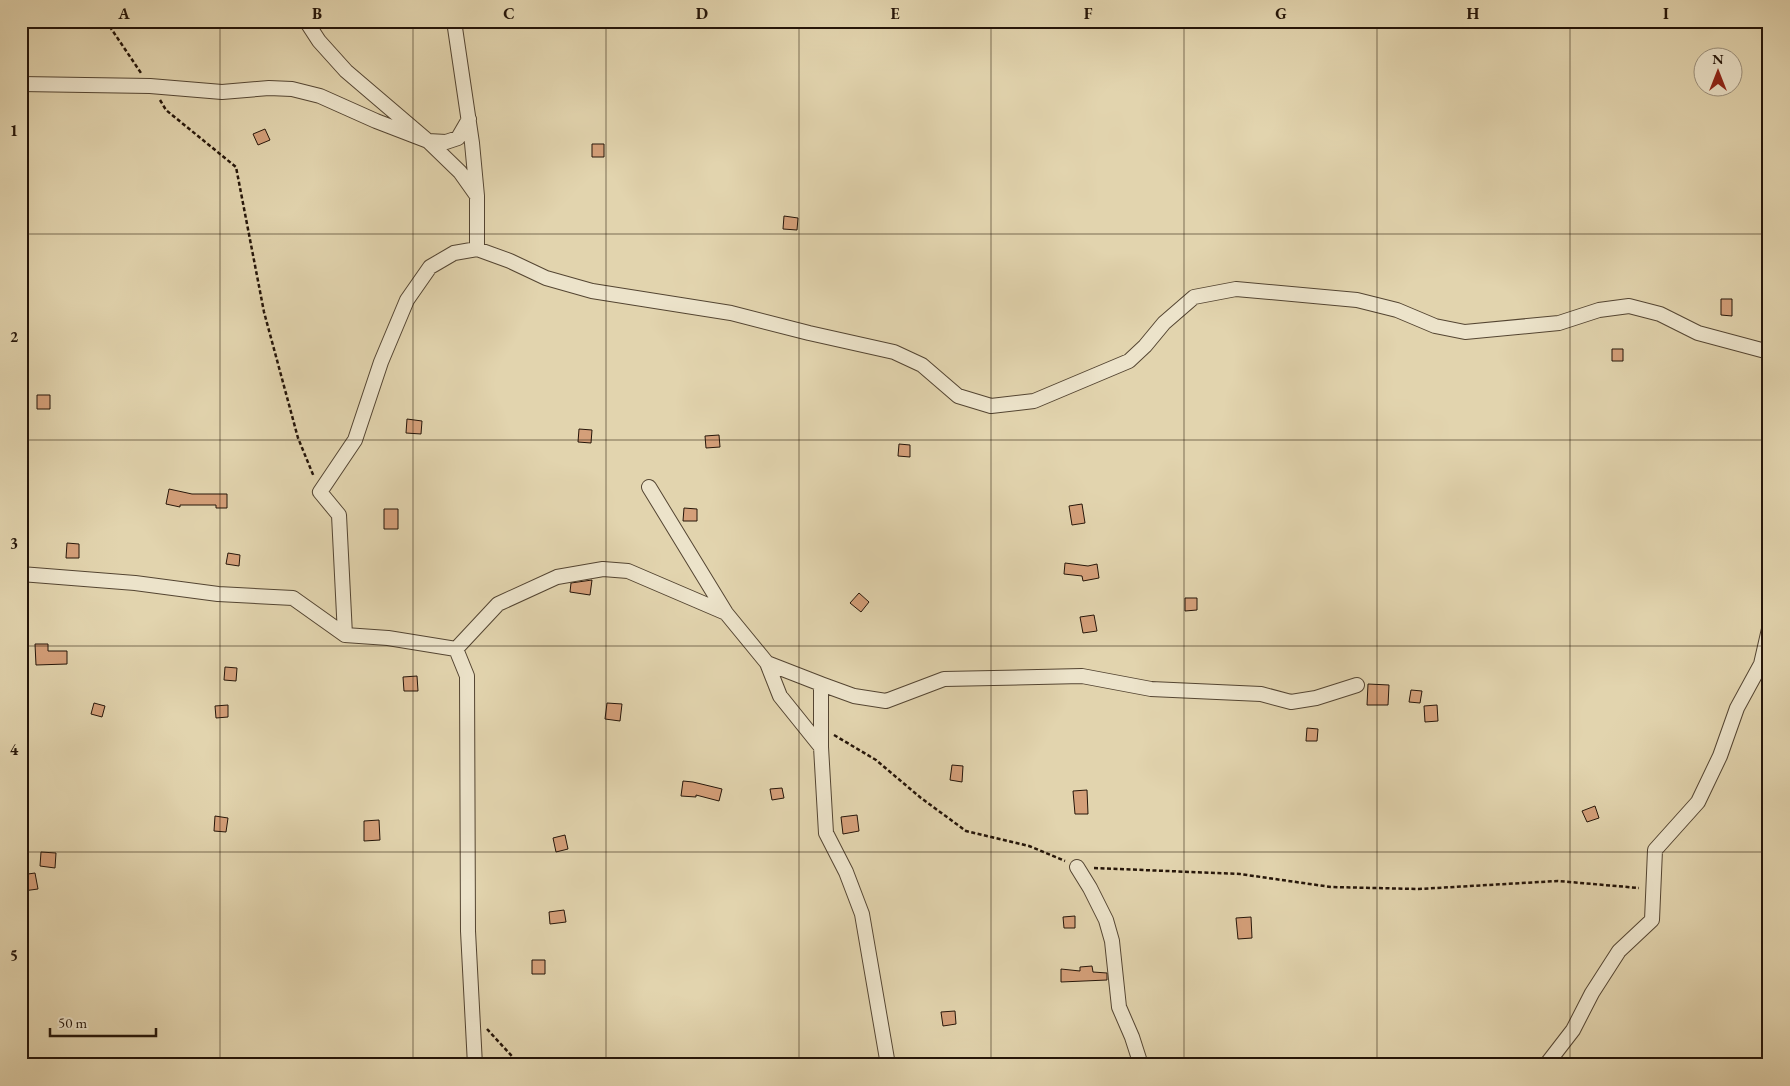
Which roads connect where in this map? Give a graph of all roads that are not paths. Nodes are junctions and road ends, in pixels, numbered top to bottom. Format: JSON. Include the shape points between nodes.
{"nodes":[{"id":1,"x":306,"y":21,"type":"edge"},
{"id":2,"x":454,"y":21,"type":"edge"},
{"id":3,"x":21,"y":84,"type":"edge"},
{"id":4,"x":469,"y":119,"type":"junction"},
{"id":5,"x":428,"y":141,"type":"junction"},
{"id":6,"x":477,"y":196,"type":"junction"},
{"id":7,"x":477,"y":249,"type":"junction"},
{"id":8,"x":1769,"y":352,"type":"edge"},
{"id":9,"x":649,"y":487,"type":"dead end"},
{"id":10,"x":21,"y":574,"type":"edge"},
{"id":11,"x":726,"y":613,"type":"junction"},
{"id":12,"x":1769,"y":630,"type":"edge"},
{"id":13,"x":345,"y":635,"type":"junction"},
{"id":14,"x":456,"y":649,"type":"junction"},
{"id":15,"x":767,"y":663,"type":"junction"},
{"id":16,"x":820,"y":684,"type":"junction"},
{"id":17,"x":1357,"y":685,"type":"dead end"},
{"id":18,"x":821,"y":747,"type":"junction"},
{"id":19,"x":1076,"y":867,"type":"road end"},
{"id":20,"x":475,"y":1065,"type":"edge"},
{"id":21,"x":888,"y":1065,"type":"edge"},
{"id":22,"x":1141,"y":1065,"type":"edge"},
{"id":23,"x":1546,"y":1065,"type":"edge"}],
"edges":[{"from":1,"to":5,"type":"street","via":[[346,71]]},
{"from":2,"to":4,"type":"street"},
{"from":3,"to":5,"type":"street","via":[[150,86],[222,92],[292,89],[320,96]]},
{"from":4,"to":5,"type":"street","via":[[458,138],[446,142]]},
{"from":4,"to":6,"type":"street"},
{"from":5,"to":6,"type":"street","via":[[460,172]]},
{"from":6,"to":7,"type":"street"},
{"from":7,"to":8,"type":"street","via":[[546,278],[592,291],[731,313],[894,352],[922,365],[958,396],[990,406],[1034,401],[1129,361],[1164,323],[1194,298],[1236,289],[1357,300],[1397,310],[1435,326],[1465,332],[1559,323],[1599,310],[1629,306],[1660,314],[1698,333]]},
{"from":7,"to":13,"type":"street","via":[[454,253],[430,267],[407,300],[381,362],[355,440],[320,492],[339,515]]},
{"from":9,"to":11,"type":"street"},
{"from":10,"to":13,"type":"street","via":[[135,583],[218,594],[293,598]]},
{"from":11,"to":14,"type":"street","via":[[628,571],[603,569],[557,576],[498,604]]},
{"from":11,"to":15,"type":"street"},
{"from":12,"to":23,"type":"street","via":[[1761,664],[1737,708],[1720,756],[1698,802],[1655,850],[1652,920],[1619,951],[1573,1030]]},
{"from":13,"to":14,"type":"street"},
{"from":14,"to":20,"type":"street","via":[[468,676],[468,931]]},
{"from":15,"to":16,"type":"street"},
{"from":15,"to":18,"type":"street","via":[[780,696]]},
{"from":16,"to":17,"type":"street","via":[[854,696],[886,701],[944,679],[1082,676],[1150,689],[1261,694],[1291,702]]},
{"from":16,"to":18,"type":"street"},
{"from":18,"to":21,"type":"street","via":[[826,833],[862,914]]},
{"from":19,"to":22,"type":"street","via":[[1108,927],[1115,957],[1119,1007]]}]}
